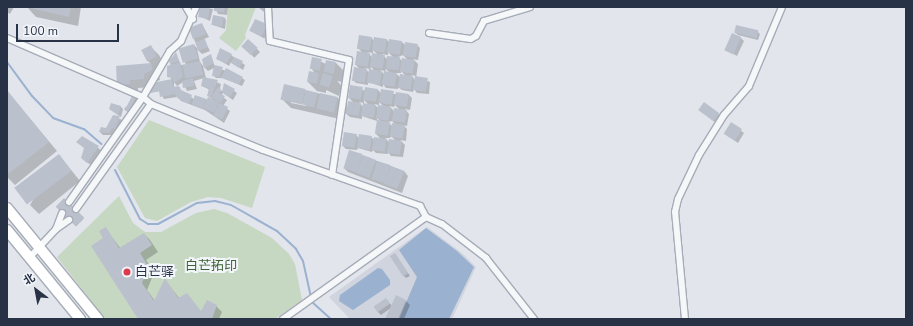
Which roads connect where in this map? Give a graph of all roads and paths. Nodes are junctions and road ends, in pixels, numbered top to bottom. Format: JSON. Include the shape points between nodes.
{"nodes":[{"id":1,"x":186,"y":7,"type":"edge"},
{"id":2,"x":196,"y":7,"type":"edge"},
{"id":3,"x":268,"y":7,"type":"edge"},
{"id":4,"x":530,"y":7,"type":"edge"},
{"id":5,"x":782,"y":7,"type":"edge"},
{"id":6,"x":193,"y":19,"type":"junction"},
{"id":7,"x":429,"y":33,"type":"dead end"},
{"id":8,"x":7,"y":38,"type":"edge"},
{"id":9,"x":143,"y":97,"type":"junction"},
{"id":10,"x":151,"y":104,"type":"junction"},
{"id":11,"x":332,"y":175,"type":"junction"},
{"id":12,"x":69,"y":202,"type":"tunnel mouth"},
{"id":13,"x":7,"y":208,"type":"edge"},
{"id":14,"x":76,"y":209,"type":"tunnel mouth"},
{"id":15,"x":62,"y":213,"type":"tunnel mouth"},
{"id":16,"x":426,"y":217,"type":"junction"},
{"id":17,"x":69,"y":220,"type":"tunnel mouth"},
{"id":18,"x":56,"y":228,"type":"junction"},
{"id":19,"x":7,"y":230,"type":"edge"},
{"id":20,"x":39,"y":247,"type":"junction"},
{"id":21,"x":30,"y":257,"type":"junction"},
{"id":22,"x":80,"y":319,"type":"edge"},
{"id":23,"x":98,"y":319,"type":"edge"},
{"id":24,"x":283,"y":319,"type":"edge"},
{"id":25,"x":534,"y":319,"type":"edge"},
{"id":26,"x":685,"y":319,"type":"edge"}],
"edges":[{"from":1,"to":6,"type":"street"},
{"from":2,"to":6,"type":"street"},
{"from":3,"to":11,"type":"street","via":[[270,41],[349,60]]},
{"from":4,"to":7,"type":"street","via":[[484,21],[476,36],[471,39]]},
{"from":5,"to":26,"type":"street","via":[[748,86],[724,115],[699,155],[678,199],[675,212]]},
{"from":6,"to":9,"type":"street","via":[[182,41],[170,50]]},
{"from":8,"to":9,"type":"street"},
{"from":9,"to":10,"type":"street"},
{"from":9,"to":12,"type":"street"},
{"from":10,"to":11,"type":"street"},
{"from":10,"to":14,"type":"street"},
{"from":11,"to":16,"type":"street","via":[[420,206]]},
{"from":13,"to":20,"type":"main road"},
{"from":15,"to":18,"type":"street"},
{"from":16,"to":24,"type":"street"},
{"from":16,"to":25,"type":"street","via":[[442,224],[470,243],[486,258]]},
{"from":17,"to":18,"type":"street"},
{"from":18,"to":20,"type":"street"},
{"from":19,"to":21,"type":"main road"},
{"from":20,"to":21,"type":"street"},
{"from":20,"to":23,"type":"main road"},
{"from":21,"to":22,"type":"main road"}]}
